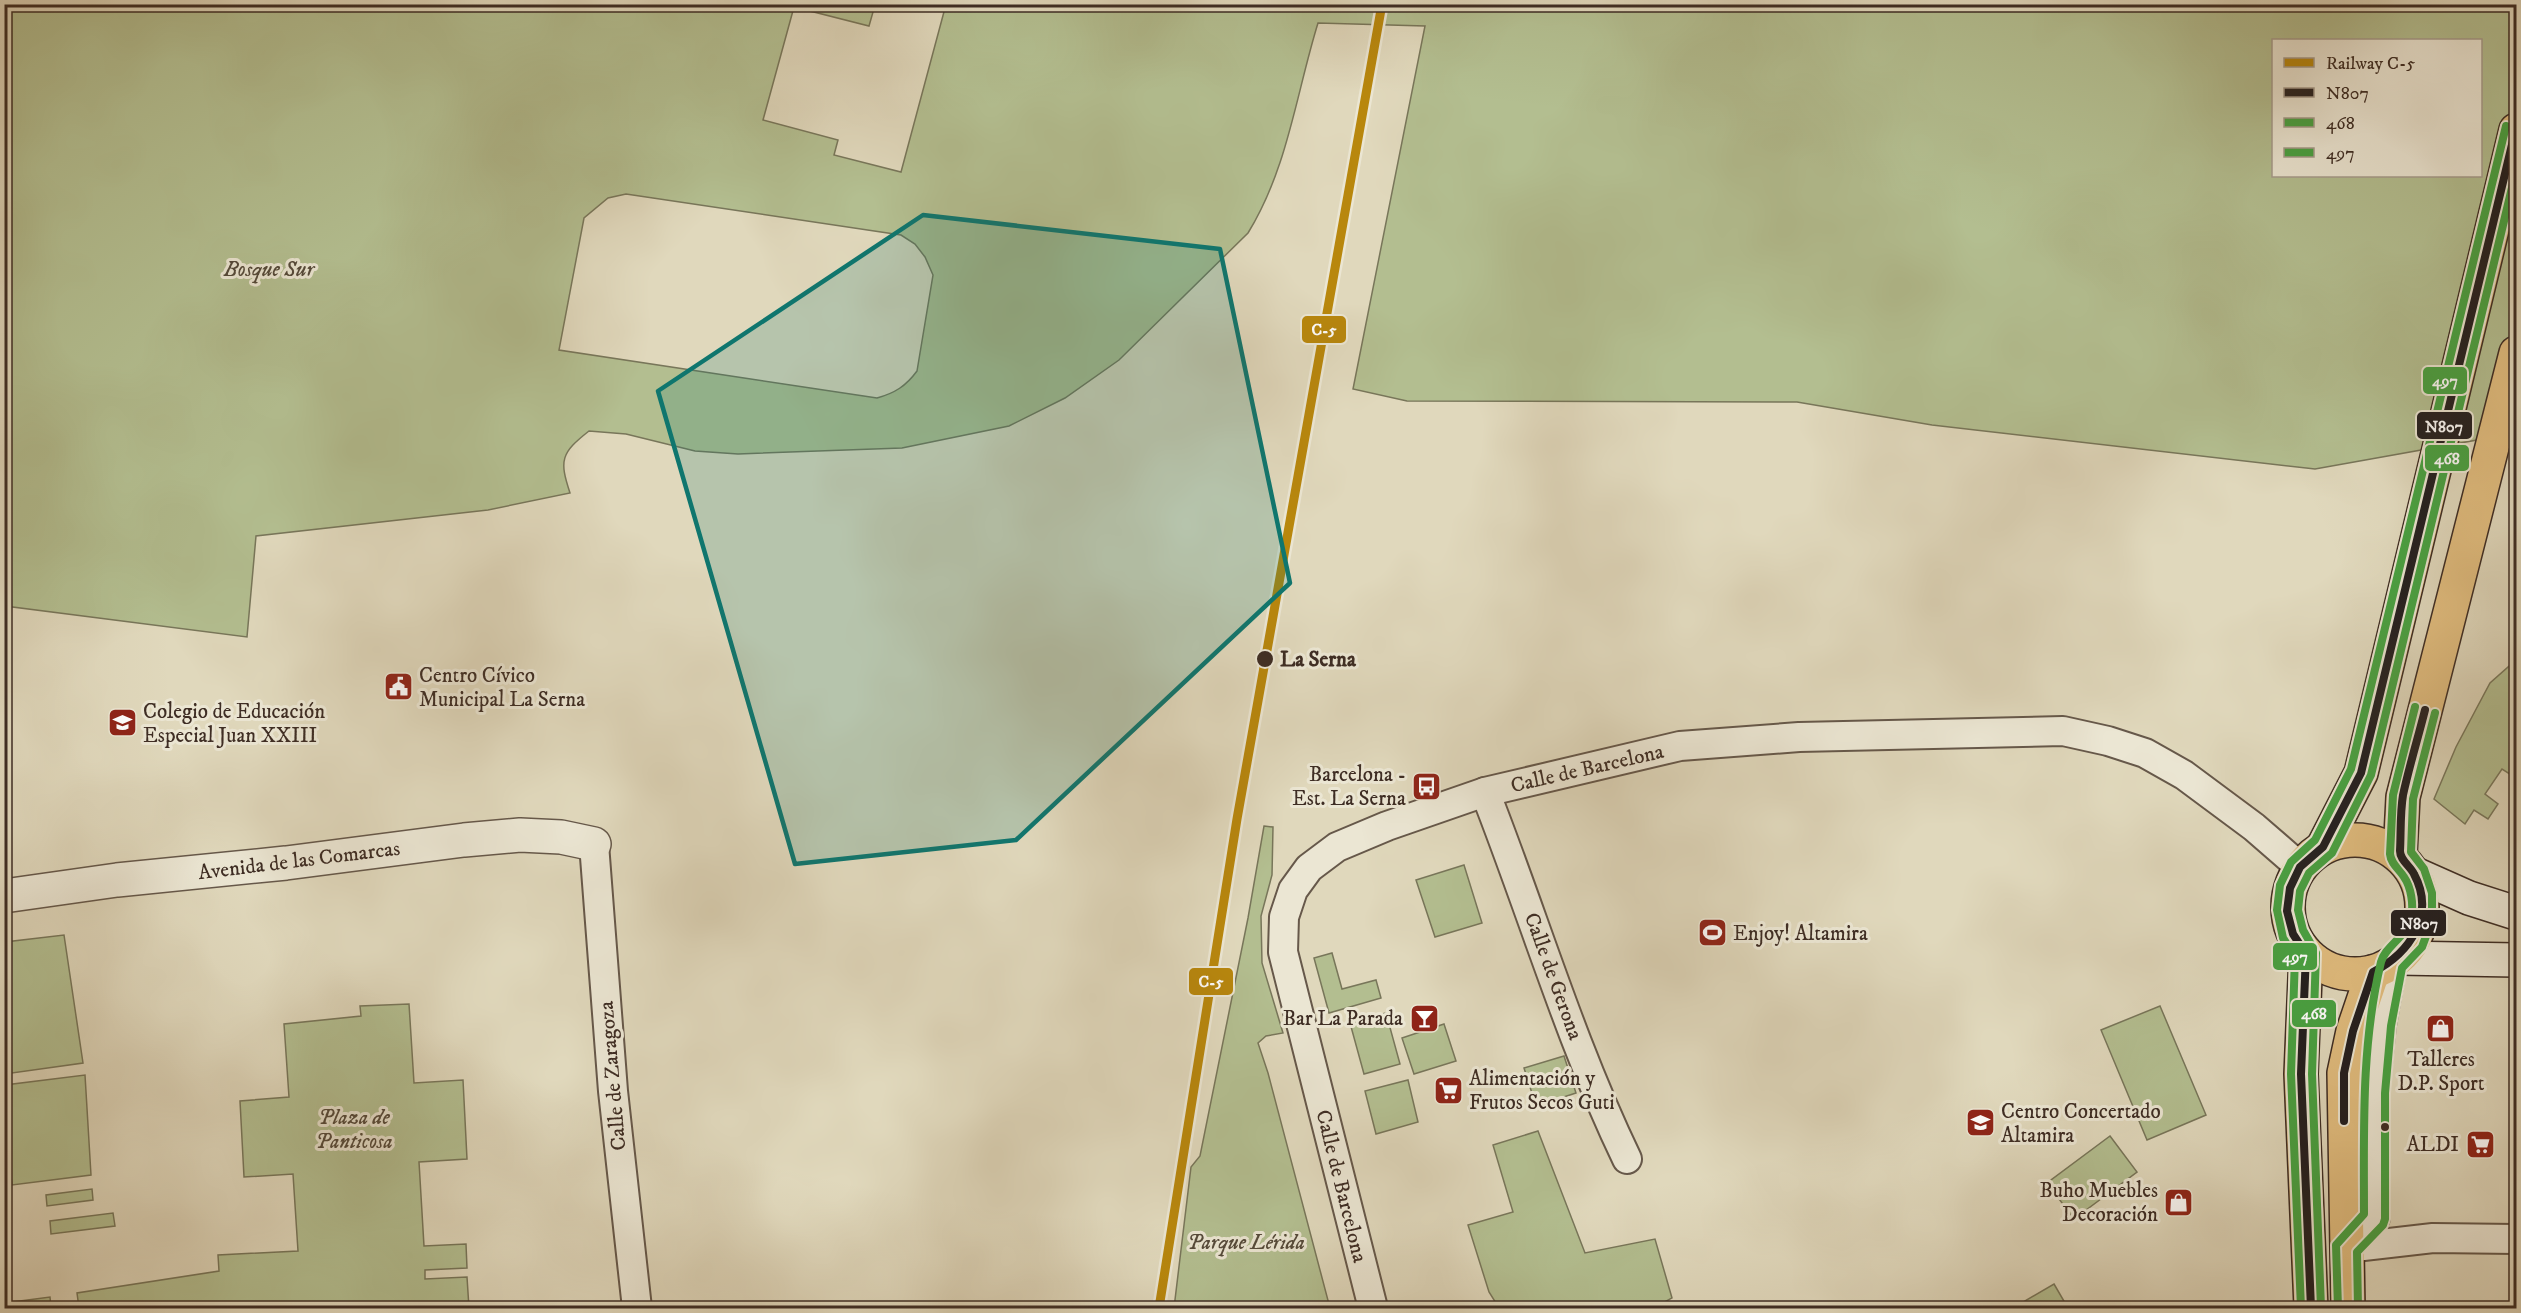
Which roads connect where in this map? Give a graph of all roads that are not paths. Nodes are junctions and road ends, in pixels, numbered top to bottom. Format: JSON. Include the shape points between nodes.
{"nodes":[{"id":1,"x":2516,"y":132,"type":"edge"},
{"id":2,"x":2517,"y":353,"type":"edge"},
{"id":3,"x":1485,"y":792,"type":"junction"},
{"id":4,"x":594,"y":844,"type":"joint"},
{"id":5,"x":2311,"y":857,"type":"junction"},
{"id":6,"x":2407,"y":865,"type":"junction"},
{"id":7,"x":4,"y":896,"type":"edge"},
{"id":8,"x":2517,"y":913,"type":"edge"},
{"id":9,"x":2306,"y":954,"type":"junction"},
{"id":10,"x":2517,"y":960,"type":"edge"},
{"id":11,"x":2388,"y":964,"type":"junction"},
{"id":12,"x":1626,"y":1159,"type":"dead end"},
{"id":13,"x":2517,"y":1239,"type":"edge"},
{"id":14,"x":2346,"y":1248,"type":"junction"},
{"id":15,"x":637,"y":1308,"type":"edge"},
{"id":16,"x":1373,"y":1308,"type":"edge"},
{"id":17,"x":2311,"y":1308,"type":"edge"},
{"id":18,"x":2348,"y":1308,"type":"edge"}],
"edges":[{"from":1,"to":5,"type":"highway","via":[[2361,773]]},
{"from":2,"to":6,"type":"highway","via":[[2403,797]]},
{"from":3,"to":5,"type":"street","name":"Calle de Barcelona","via":[[1680,746],[1799,737],[2063,731],[2145,753],[2184,775],[2254,827]]},
{"from":3,"to":12,"type":"street","name":"Calle de Gerona","via":[[1563,1005]]},
{"from":3,"to":16,"type":"street","name":"Calle de Barcelona","via":[[1337,847],[1298,882],[1284,917],[1283,951]]},
{"from":4,"to":7,"type":"street","name":"Avenida de las Comarcas","via":[[520,835]]},
{"from":4,"to":15,"type":"street","name":"Calle de Zaragoza","via":[[613,1091]]},
{"from":5,"to":6,"type":"highway","via":[[2349,839],[2376,842]]},
{"from":5,"to":9,"type":"highway","via":[[2290,888],[2287,911],[2293,934]]},
{"from":6,"to":8,"type":"street","via":[[2469,898]]},
{"from":6,"to":11,"type":"highway","via":[[2422,896],[2421,919],[2414,941]]},
{"from":9,"to":11,"type":"highway","via":[[2319,964],[2351,974]]},
{"from":9,"to":17,"type":"highway","via":[[2301,1074]]},
{"from":10,"to":11,"type":"street"},
{"from":11,"to":14,"type":"highway","via":[[2353,1030],[2344,1073]]},
{"from":13,"to":14,"type":"street","via":[[2433,1238]]},
{"from":14,"to":18,"type":"highway"}]}
